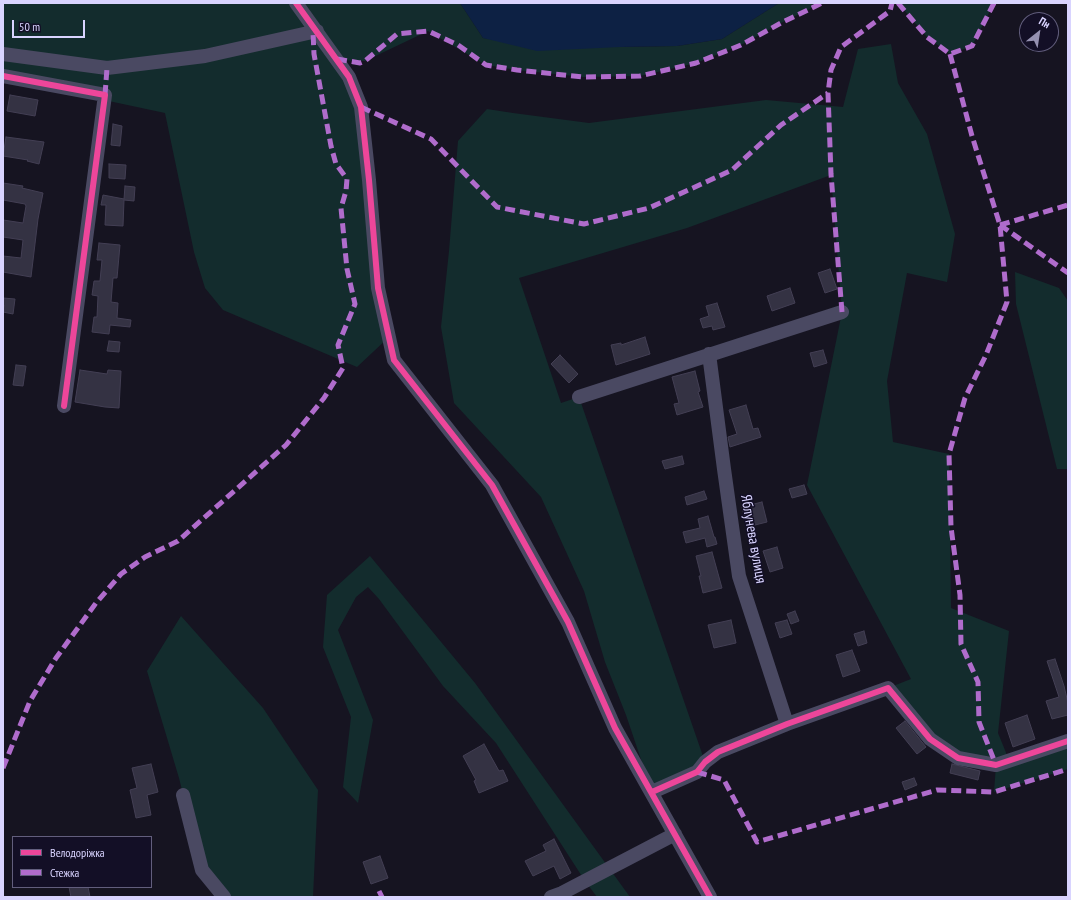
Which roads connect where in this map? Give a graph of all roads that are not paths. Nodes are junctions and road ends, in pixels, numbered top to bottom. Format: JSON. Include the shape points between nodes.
{"nodes":[{"id":1,"x":296,"y":3,"type":"edge"},
{"id":2,"x":317,"y":31,"type":"junction"},
{"id":3,"x":3,"y":54,"type":"edge"},
{"id":4,"x":3,"y":76,"type":"edge"},
{"id":5,"x":842,"y":312,"type":"dead end"},
{"id":6,"x":710,"y":354,"type":"junction"},
{"id":7,"x":579,"y":397,"type":"dead end"},
{"id":8,"x":64,"y":406,"type":"dead end"},
{"id":9,"x":787,"y":724,"type":"junction"},
{"id":10,"x":1068,"y":741,"type":"edge"},
{"id":11,"x":652,"y":792,"type":"junction"},
{"id":12,"x":183,"y":795,"type":"dead end"},
{"id":13,"x":675,"y":834,"type":"junction"},
{"id":14,"x":224,"y":897,"type":"edge"},
{"id":15,"x":551,"y":897,"type":"edge"},
{"id":16,"x":710,"y":897,"type":"edge"}],
"edges":[{"from":1,"to":2,"type":"street"},
{"from":2,"to":3,"type":"street","via":[[205,56],[107,68]]},
{"from":2,"to":11,"type":"street","via":[[349,76],[361,107],[378,288],[394,360],[492,485],[568,622],[615,728]]},
{"from":4,"to":8,"type":"street","via":[[105,95]]},
{"from":5,"to":6,"type":"street"},
{"from":6,"to":7,"type":"street"},
{"from":6,"to":9,"type":"street","name":"Яблунева вулиця","via":[[739,576]]},
{"from":9,"to":10,"type":"street","via":[[888,688],[930,739],[958,758],[996,765]]},
{"from":9,"to":11,"type":"street","via":[[718,752],[697,772]]},
{"from":11,"to":13,"type":"street"},
{"from":12,"to":14,"type":"street","via":[[202,870]]},
{"from":13,"to":15,"type":"street"},
{"from":13,"to":16,"type":"street"}]}
